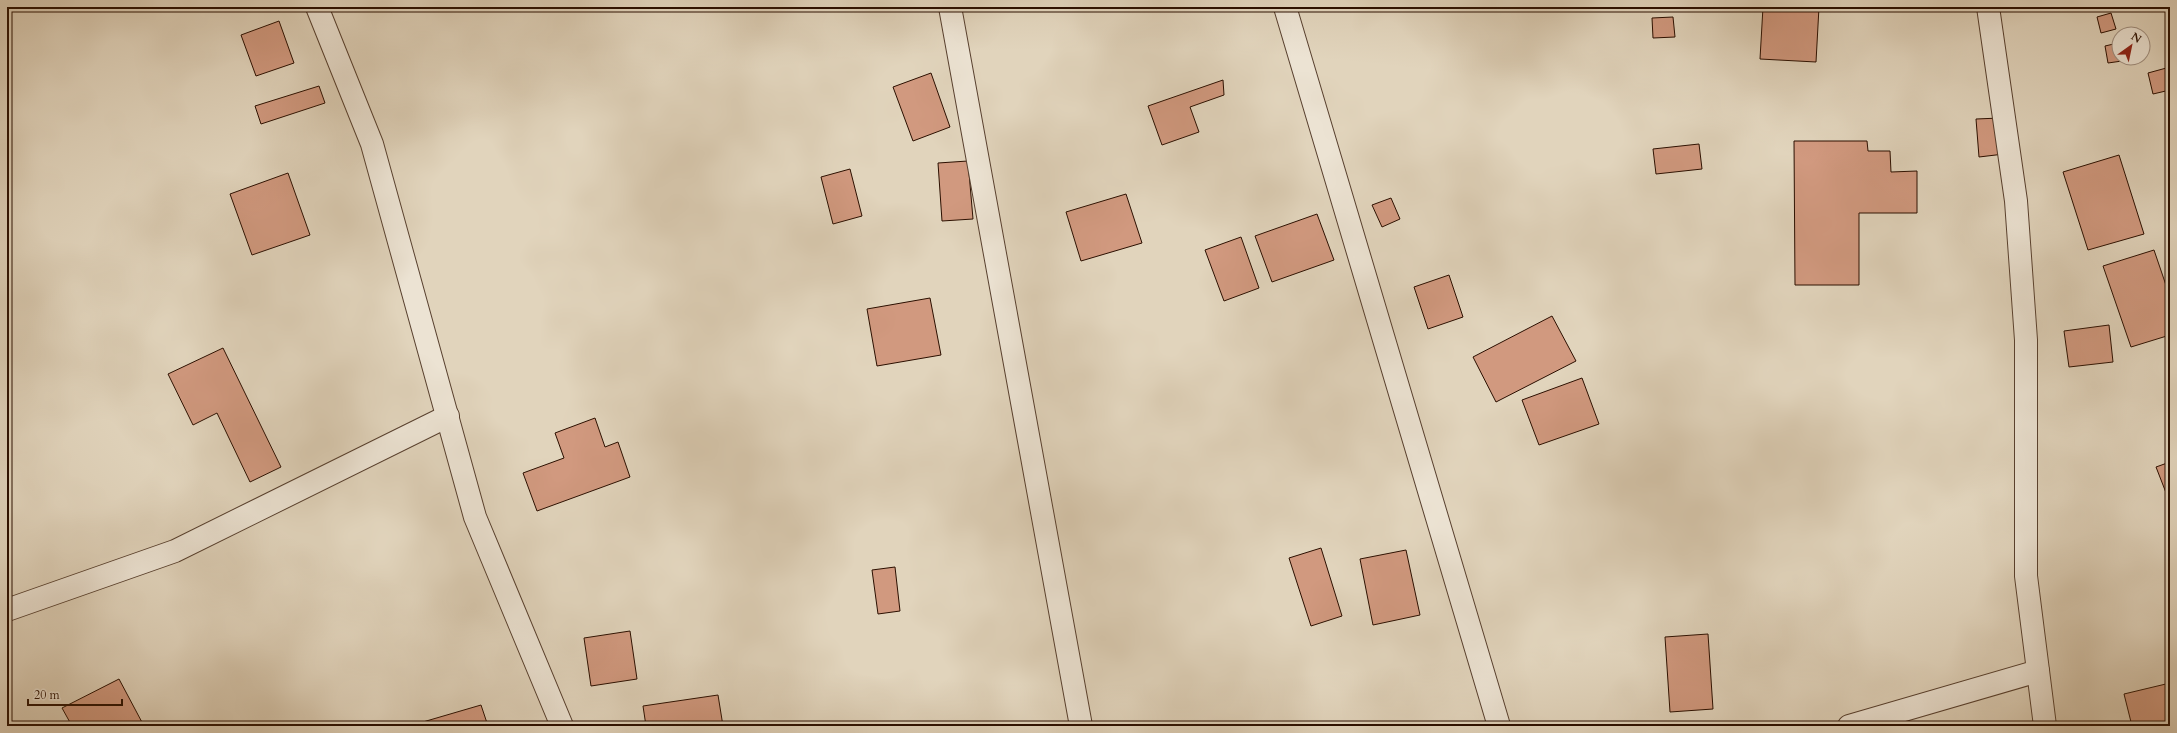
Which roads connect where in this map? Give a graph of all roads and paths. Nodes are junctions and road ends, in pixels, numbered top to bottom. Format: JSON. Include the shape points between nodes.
{"nodes":[{"id":1,"x":317,"y":7,"type":"edge"},
{"id":2,"x":950,"y":7,"type":"edge"},
{"id":3,"x":1285,"y":7,"type":"edge"},
{"id":4,"x":1988,"y":7,"type":"edge"},
{"id":5,"x":448,"y":416,"type":"junction"},
{"id":6,"x":7,"y":610,"type":"edge"},
{"id":7,"x":2038,"y":671,"type":"junction"},
{"id":8,"x":562,"y":726,"type":"edge"},
{"id":9,"x":1081,"y":726,"type":"edge"},
{"id":10,"x":1499,"y":726,"type":"edge"},
{"id":11,"x":1849,"y":726,"type":"edge"},
{"id":12,"x":2045,"y":726,"type":"edge"}],
"edges":[{"from":1,"to":5,"type":"street","via":[[372,144]]},
{"from":2,"to":9,"type":"street"},
{"from":3,"to":10,"type":"street"},
{"from":4,"to":7,"type":"street","via":[[2016,209],[2026,340],[2026,576]]},
{"from":5,"to":6,"type":"street","via":[[175,551]]},
{"from":5,"to":8,"type":"street","via":[[476,517]]},
{"from":7,"to":11,"type":"street"},
{"from":7,"to":12,"type":"street"}]}
